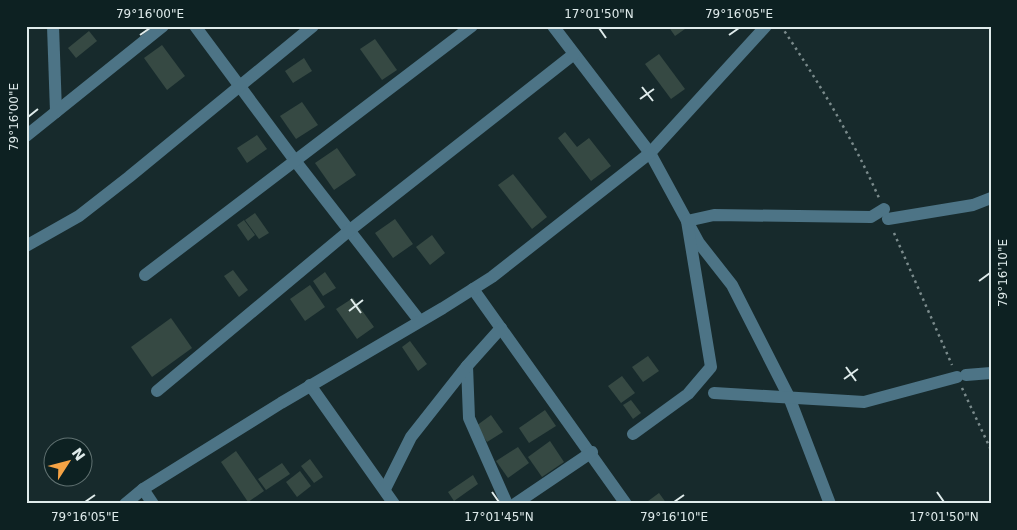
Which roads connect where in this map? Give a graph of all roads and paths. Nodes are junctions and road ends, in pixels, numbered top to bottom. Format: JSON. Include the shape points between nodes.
{"nodes":[{"id":1,"x":52,"y":26,"type":"edge"},
{"id":2,"x":163,"y":26,"type":"edge"},
{"id":3,"x":195,"y":26,"type":"edge"},
{"id":4,"x":313,"y":26,"type":"edge"},
{"id":5,"x":472,"y":26,"type":"edge"},
{"id":6,"x":553,"y":26,"type":"edge"},
{"id":7,"x":766,"y":26,"type":"edge"},
{"id":8,"x":574,"y":54,"type":"junction"},
{"id":9,"x":238,"y":86,"type":"junction"},
{"id":10,"x":56,"y":112,"type":"junction"},
{"id":11,"x":26,"y":136,"type":"edge"},
{"id":12,"x":650,"y":153,"type":"junction"},
{"id":13,"x":296,"y":162,"type":"junction"},
{"id":14,"x":991,"y":198,"type":"edge"},
{"id":15,"x":687,"y":221,"type":"junction"},
{"id":16,"x":350,"y":230,"type":"junction"},
{"id":17,"x":26,"y":246,"type":"edge"},
{"id":18,"x":144,"y":275,"type":"dead end"},
{"id":19,"x":473,"y":289,"type":"junction"},
{"id":20,"x":419,"y":320,"type":"junction"},
{"id":21,"x":501,"y":328,"type":"junction"},
{"id":22,"x":467,"y":366,"type":"junction"},
{"id":23,"x":991,"y":373,"type":"edge"},
{"id":24,"x":962,"y":376,"type":"junction"},
{"id":25,"x":310,"y":385,"type":"junction"},
{"id":26,"x":157,"y":391,"type":"dead end"},
{"id":27,"x":714,"y":393,"type":"dead end"},
{"id":28,"x":789,"y":397,"type":"junction"},
{"id":29,"x":633,"y":434,"type":"dead end"},
{"id":30,"x":991,"y":450,"type":"edge"},
{"id":31,"x":592,"y":452,"type":"junction"},
{"id":32,"x":143,"y":489,"type":"junction"},
{"id":33,"x":385,"y":489,"type":"junction"},
{"id":34,"x":125,"y":504,"type":"edge"},
{"id":35,"x":154,"y":504,"type":"edge"},
{"id":36,"x":394,"y":504,"type":"edge"},
{"id":37,"x":506,"y":504,"type":"edge"},
{"id":38,"x":516,"y":504,"type":"edge"},
{"id":39,"x":626,"y":504,"type":"edge"},
{"id":40,"x":830,"y":504,"type":"edge"}],
"edges":[{"from":1,"to":10,"type":"street"},
{"from":2,"to":10,"type":"street"},
{"from":3,"to":9,"type":"street"},
{"from":4,"to":9,"type":"street"},
{"from":5,"to":13,"type":"street"},
{"from":6,"to":8,"type":"street"},
{"from":7,"to":12,"type":"street"},
{"from":8,"to":12,"type":"street"},
{"from":8,"to":16,"type":"street"},
{"from":9,"to":13,"type":"street"},
{"from":9,"to":17,"type":"street","via":[[79,216]]},
{"from":10,"to":11,"type":"street"},
{"from":12,"to":15,"type":"street"},
{"from":12,"to":19,"type":"street"},
{"from":13,"to":16,"type":"street"},
{"from":13,"to":18,"type":"street"},
{"from":14,"to":15,"type":"street","via":[[973,205],[871,217],[714,215]]},
{"from":15,"to":28,"type":"street","via":[[699,243],[732,285]]},
{"from":15,"to":29,"type":"street","via":[[712,367],[688,394]]},
{"from":16,"to":20,"type":"street"},
{"from":16,"to":26,"type":"street"},
{"from":19,"to":20,"type":"street"},
{"from":19,"to":21,"type":"street"},
{"from":20,"to":25,"type":"street"},
{"from":21,"to":22,"type":"street"},
{"from":21,"to":31,"type":"street"},
{"from":22,"to":33,"type":"street","via":[[411,436]]},
{"from":22,"to":37,"type":"street","via":[[469,418]]},
{"from":23,"to":24,"type":"street"},
{"from":24,"to":28,"type":"street","via":[[864,402]]},
{"from":24,"to":30,"type":"path"},
{"from":25,"to":32,"type":"street"},
{"from":25,"to":33,"type":"street"},
{"from":27,"to":28,"type":"street"},
{"from":28,"to":40,"type":"street"},
{"from":31,"to":38,"type":"street"},
{"from":31,"to":39,"type":"street"},
{"from":32,"to":34,"type":"street"},
{"from":32,"to":35,"type":"street"},
{"from":33,"to":36,"type":"street"}]}
